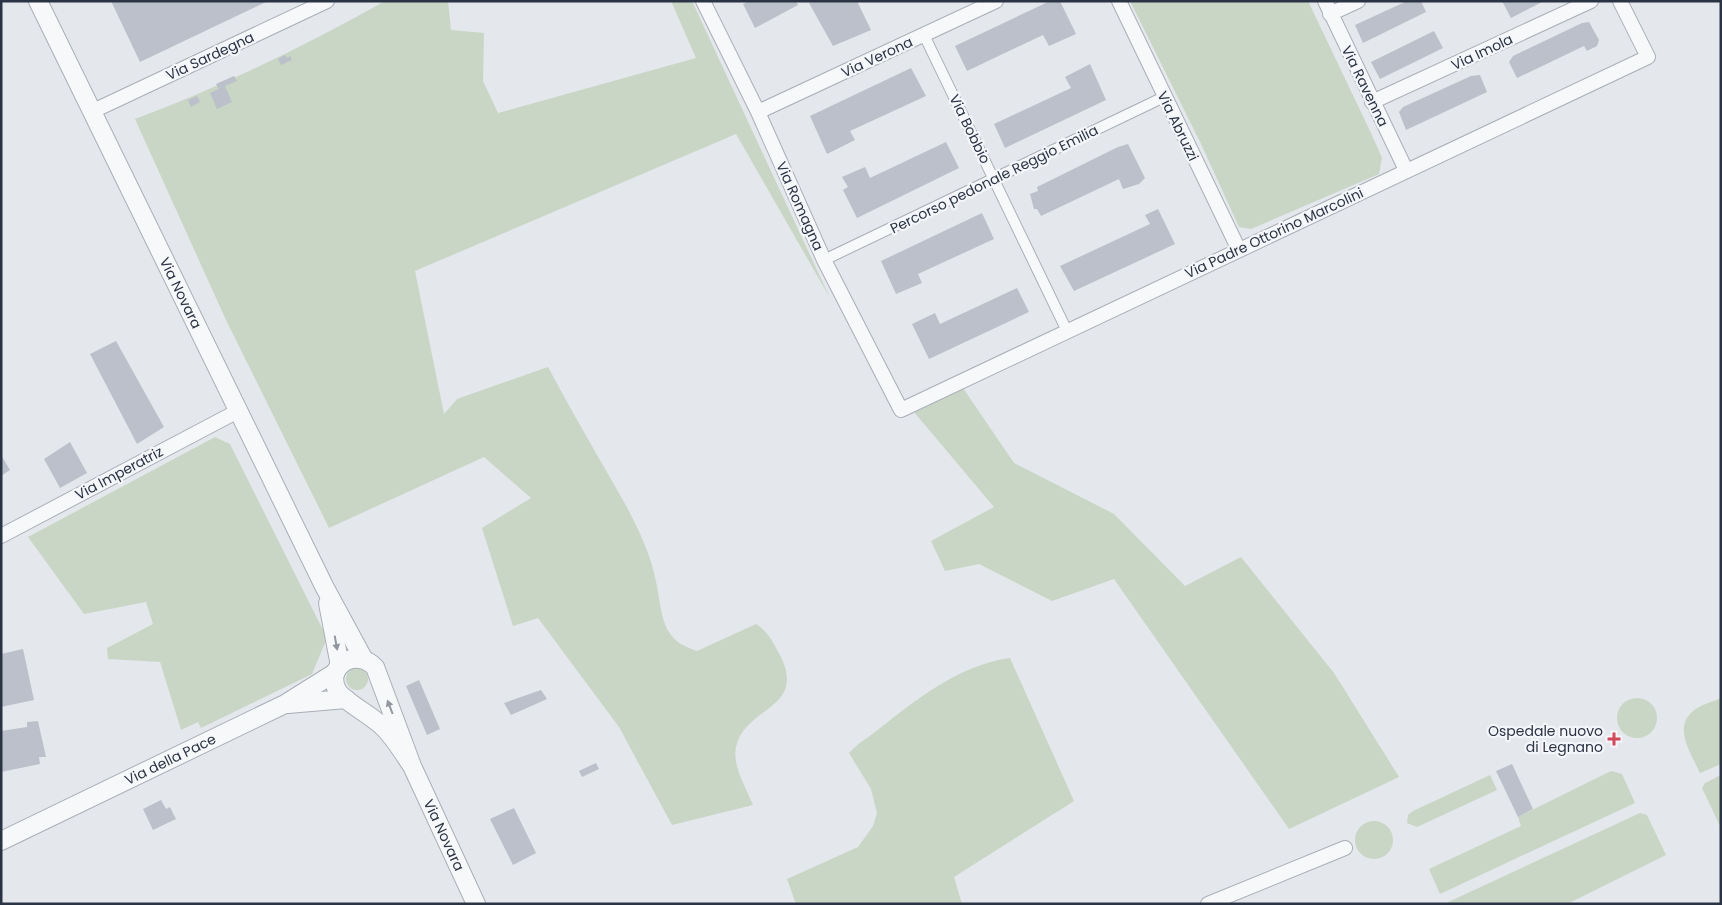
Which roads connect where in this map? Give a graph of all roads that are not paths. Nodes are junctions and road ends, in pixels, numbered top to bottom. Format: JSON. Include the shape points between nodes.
{"nodes":[{"id":1,"x":38,"y":1,"type":"edge"},
{"id":2,"x":327,"y":1,"type":"edge"},
{"id":3,"x":703,"y":1,"type":"edge"},
{"id":4,"x":996,"y":1,"type":"edge"},
{"id":5,"x":1119,"y":1,"type":"edge"},
{"id":6,"x":1358,"y":1,"type":"edge"},
{"id":7,"x":1591,"y":1,"type":"edge"},
{"id":8,"x":1620,"y":1,"type":"edge"},
{"id":9,"x":1328,"y":7,"type":"edge"},
{"id":10,"x":924,"y":35,"type":"junction"},
{"id":11,"x":1164,"y":97,"type":"junction"},
{"id":12,"x":1372,"y":102,"type":"junction"},
{"id":13,"x":93,"y":111,"type":"junction"},
{"id":14,"x":758,"y":112,"type":"junction"},
{"id":15,"x":1406,"y":170,"type":"junction"},
{"id":16,"x":994,"y":178,"type":"junction"},
{"id":17,"x":1239,"y":250,"type":"junction"},
{"id":18,"x":824,"y":260,"type":"junction"},
{"id":19,"x":1067,"y":331,"type":"junction"},
{"id":20,"x":238,"y":410,"type":"junction"},
{"id":21,"x":901,"y":410,"type":"joint"},
{"id":22,"x":1,"y":536,"type":"edge"},
{"id":23,"x":324,"y":586,"type":"junction"},
{"id":24,"x":363,"y":658,"type":"junction"},
{"id":25,"x":338,"y":669,"type":"junction"},
{"id":26,"x":379,"y":681,"type":"junction"},
{"id":27,"x":349,"y":700,"type":"junction"},
{"id":28,"x":285,"y":704,"type":"junction"},
{"id":29,"x":412,"y":766,"type":"junction"},
{"id":30,"x":1,"y":841,"type":"edge"},
{"id":31,"x":1344,"y":848,"type":"dead end"},
{"id":32,"x":476,"y":904,"type":"edge"},
{"id":33,"x":1208,"y":904,"type":"edge"}],
"edges":[{"from":1,"to":13,"type":"street","name":"Via Novara"},
{"from":2,"to":13,"type":"street","name":"Via Sardegna"},
{"from":3,"to":14,"type":"street","name":"Via Romagna"},
{"from":4,"to":10,"type":"street","name":"Via Verona"},
{"from":5,"to":11,"type":"street","name":"Via Abruzzi"},
{"from":6,"to":9,"type":"street"},
{"from":7,"to":12,"type":"street","name":"Via Imola"},
{"from":8,"to":15,"type":"street","name":"Via Padre Ottorino Marcolini","via":[[1648,57]]},
{"from":9,"to":12,"type":"street","name":"Via Ravenna"},
{"from":10,"to":14,"type":"street","name":"Via Verona"},
{"from":10,"to":16,"type":"street","name":"Via Bobbio"},
{"from":11,"to":16,"type":"street","name":"Percorso pedonale Reggio Emilia"},
{"from":11,"to":17,"type":"street","name":"Via Abruzzi"},
{"from":12,"to":15,"type":"street","name":"Via Ravenna"},
{"from":13,"to":20,"type":"street","name":"Via Novara"},
{"from":14,"to":18,"type":"street","name":"Via Romagna"},
{"from":15,"to":17,"type":"street","name":"Via Padre Ottorino Marcolini"},
{"from":16,"to":18,"type":"street","name":"Percorso pedonale Reggio Emilia"},
{"from":16,"to":19,"type":"street","name":"Via Bobbio"},
{"from":17,"to":19,"type":"street","name":"Via Padre Ottorino Marcolini"},
{"from":18,"to":21,"type":"street","name":"Via Romagna"},
{"from":19,"to":21,"type":"street","name":"Via Padre Ottorino Marcolini"},
{"from":20,"to":22,"type":"street","name":"Via Imperatriz"},
{"from":20,"to":23,"type":"street","name":"Via Novara"},
{"from":23,"to":24,"type":"street","name":"Via Novara"},
{"from":23,"to":25,"type":"street","name":"Via Novara","one_way":true},
{"from":24,"to":25,"type":"street","via":[[350,659]]},
{"from":24,"to":26,"type":"street","name":"Via Novara","via":[[375,667]]},
{"from":25,"to":27,"type":"street","name":"Via Novara","via":[[336,687]]},
{"from":25,"to":28,"type":"street","name":"Via della Pace"},
{"from":26,"to":27,"type":"street","via":[[374,695],[360,702]]},
{"from":29,"to":26,"type":"street","name":"Via Novara","one_way":true},
{"from":27,"to":28,"type":"street"},
{"from":27,"to":29,"type":"street","name":"Via Novara","via":[[383,726]]},
{"from":28,"to":30,"type":"street","name":"Via della Pace"},
{"from":29,"to":32,"type":"street","name":"Via Novara"},
{"from":31,"to":33,"type":"street"}]}
